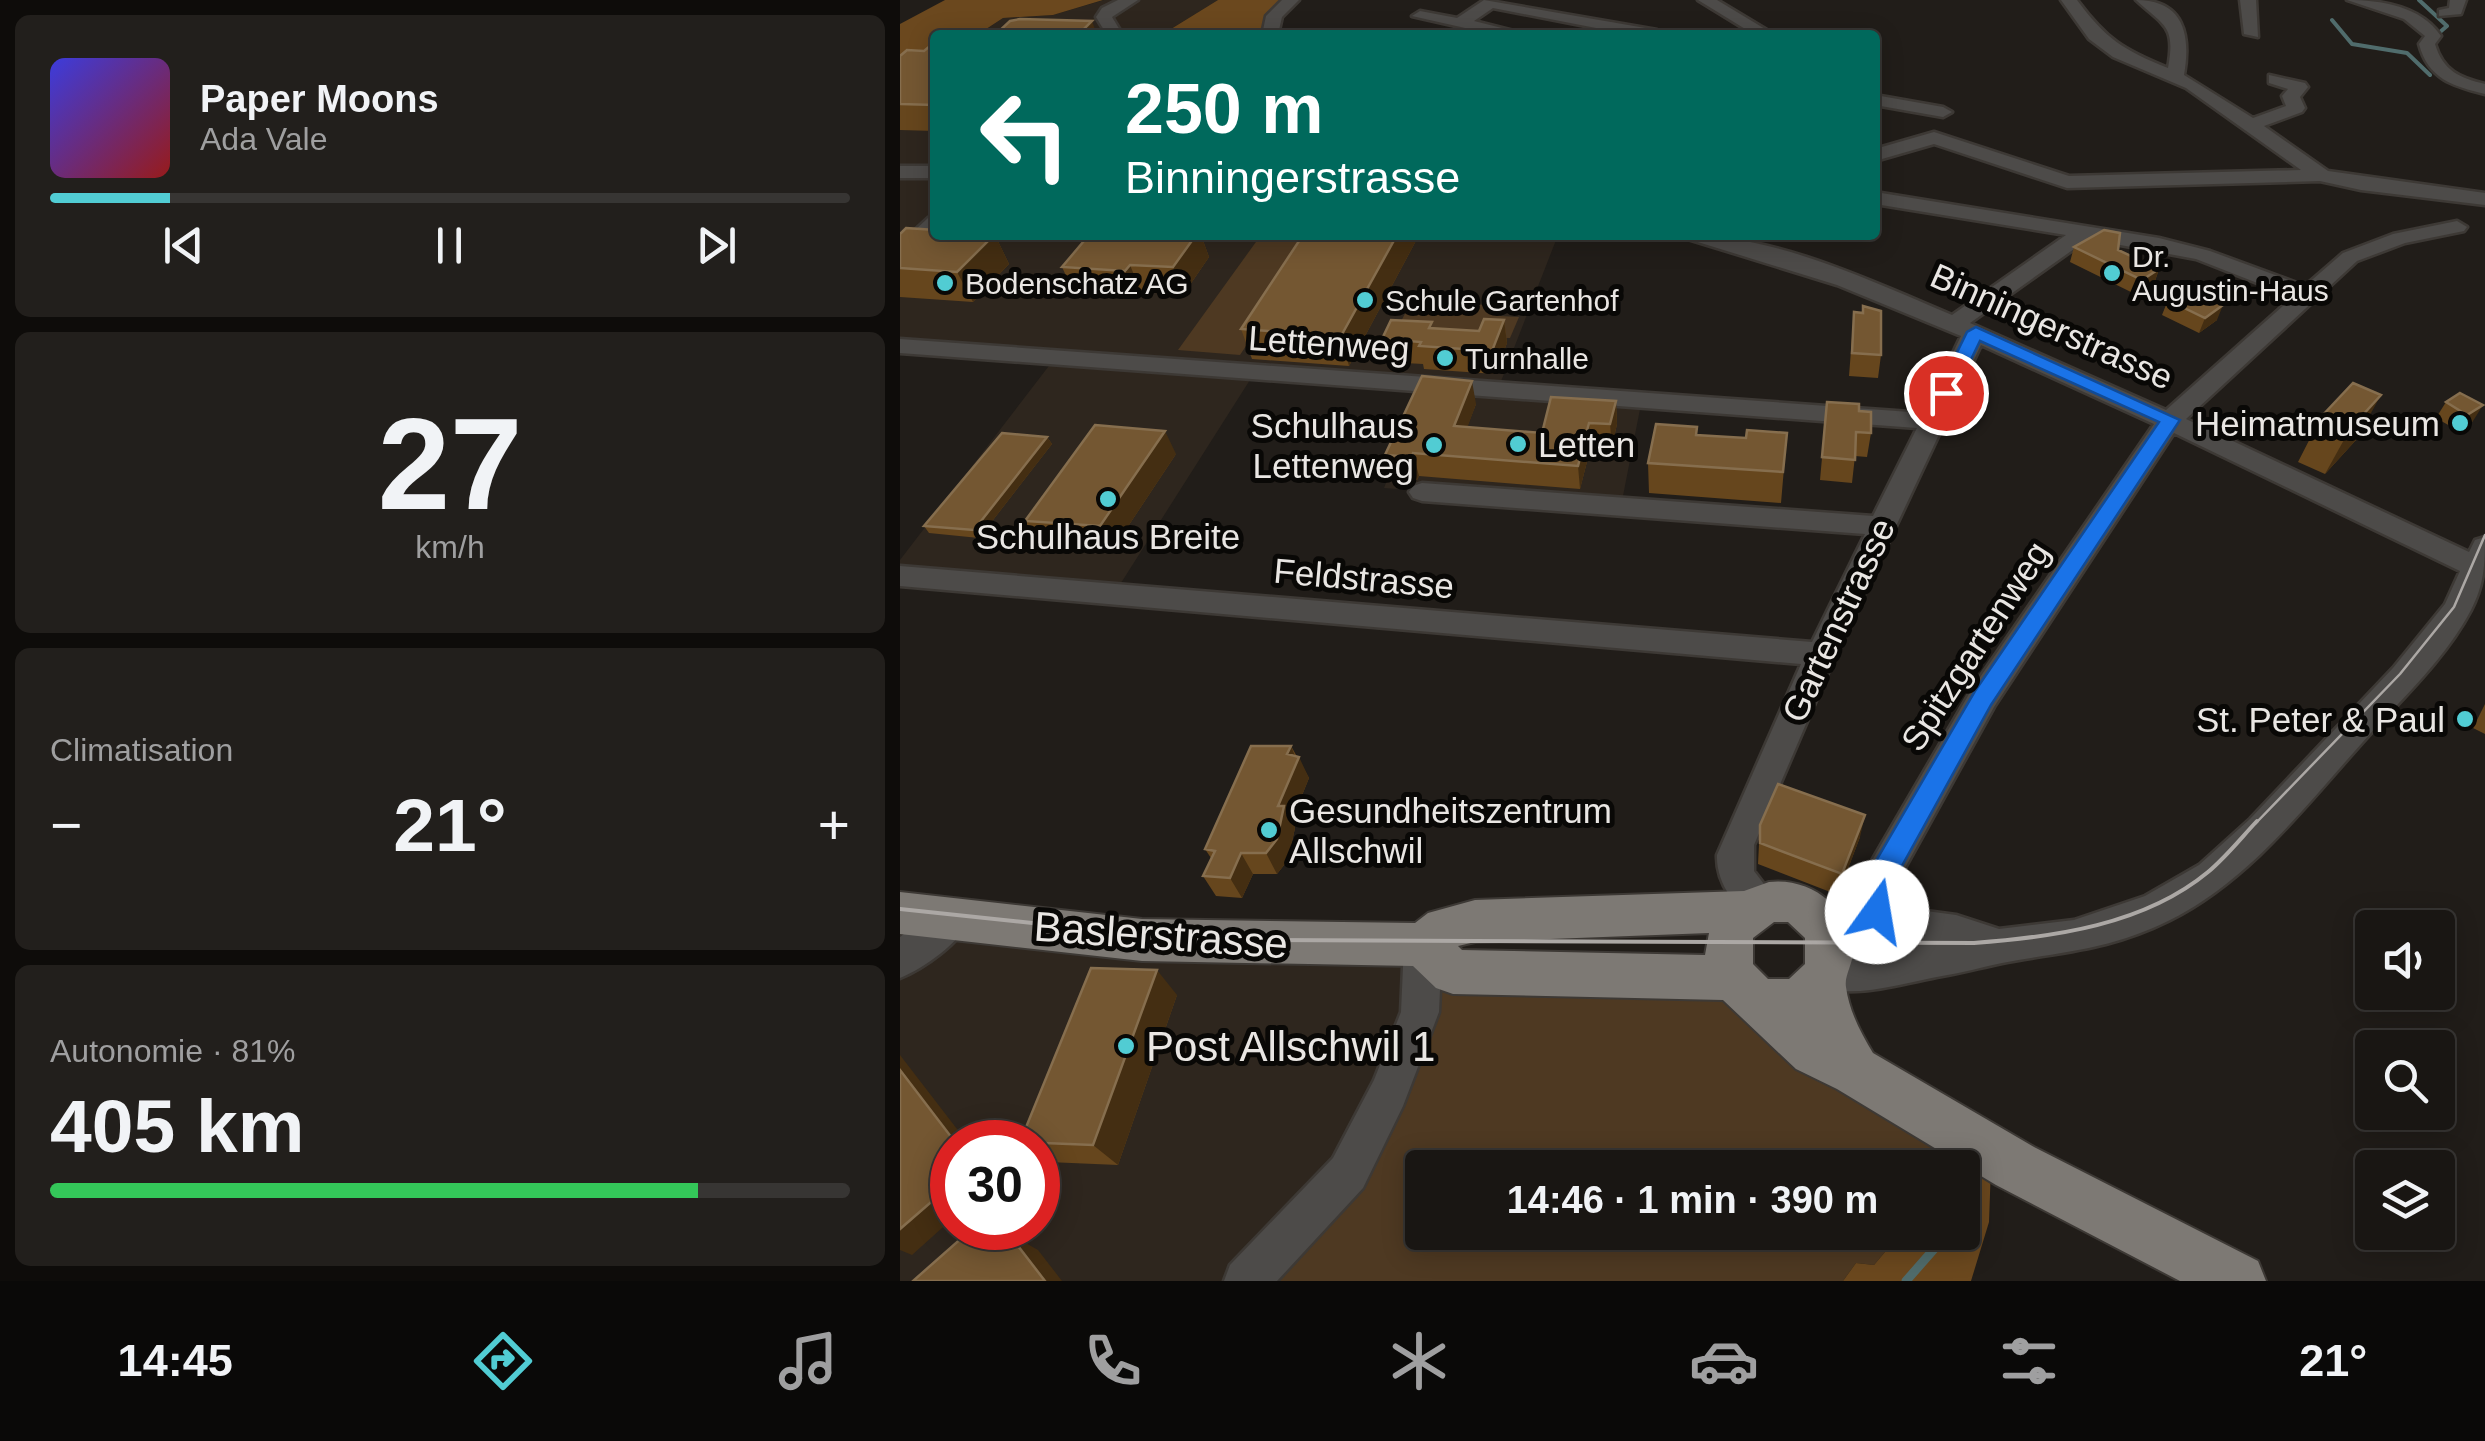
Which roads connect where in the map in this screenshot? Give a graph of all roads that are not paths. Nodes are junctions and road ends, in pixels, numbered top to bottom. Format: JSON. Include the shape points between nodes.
{"nodes":[{"id":1,"x":1130,"y":0,"type":"edge"},
{"id":2,"x":1291,"y":0,"type":"edge"},
{"id":3,"x":1706,"y":0,"type":"edge"},
{"id":4,"x":2069,"y":0,"type":"edge"},
{"id":5,"x":2144,"y":0,"type":"edge"},
{"id":6,"x":2248,"y":0,"type":"edge"},
{"id":7,"x":2355,"y":0,"type":"edge"},
{"id":8,"x":2458,"y":0,"type":"edge"},
{"id":9,"x":2444,"y":13,"type":"dead end"},
{"id":10,"x":1420,"y":16,"type":"dead end"},
{"id":11,"x":1461,"y":23,"type":"junction"},
{"id":12,"x":1111,"y":30,"type":"edge"},
{"id":13,"x":1271,"y":30,"type":"edge"},
{"id":14,"x":1497,"y":30,"type":"edge"},
{"id":15,"x":1630,"y":30,"type":"edge"},
{"id":16,"x":1758,"y":30,"type":"edge"},
{"id":17,"x":2252,"y":34,"type":"dead end"},
{"id":18,"x":2175,"y":77,"type":"junction"},
{"id":19,"x":2275,"y":80,"type":"dead end"},
{"id":20,"x":2485,"y":90,"type":"edge"},
{"id":21,"x":1880,"y":101,"type":"edge"},
{"id":22,"x":1944,"y":112,"type":"dead end"},
{"id":23,"x":1880,"y":116,"type":"edge"},
{"id":24,"x":2249,"y":126,"type":"junction"},
{"id":25,"x":1934,"y":138,"type":"junction"},
{"id":26,"x":1880,"y":154,"type":"edge"},
{"id":27,"x":900,"y":172,"type":"edge"},
{"id":28,"x":930,"y":172,"type":"edge"},
{"id":29,"x":2322,"y":174,"type":"junction"},
{"id":30,"x":1880,"y":199,"type":"edge"},
{"id":31,"x":2485,"y":199,"type":"edge"},
{"id":32,"x":930,"y":227,"type":"edge"},
{"id":33,"x":2457,"y":227,"type":"dead end"},
{"id":34,"x":2084,"y":232,"type":"junction"},
{"id":35,"x":1767,"y":242,"type":"edge"},
{"id":36,"x":900,"y":255,"type":"edge"},
{"id":37,"x":2308,"y":295,"type":"junction"},
{"id":38,"x":1966,"y":328,"type":"junction"},
{"id":39,"x":900,"y":346,"type":"edge"},
{"id":40,"x":1934,"y":420,"type":"junction"},
{"id":41,"x":2170,"y":420,"type":"junction"},
{"id":42,"x":1422,"y":492,"type":"dead end"},
{"id":43,"x":1882,"y":526,"type":"junction"},
{"id":44,"x":2480,"y":557,"type":"edge"},
{"id":45,"x":900,"y":576,"type":"edge"},
{"id":46,"x":1821,"y":654,"type":"junction"},
{"id":47,"x":1755,"y":908,"type":"junction"},
{"id":48,"x":900,"y":913,"type":"edge"},
{"id":49,"x":952,"y":919,"type":"junction"},
{"id":50,"x":1818,"y":922,"type":"junction"},
{"id":51,"x":1882,"y":924,"type":"junction"},
{"id":52,"x":1423,"y":945,"type":"junction"},
{"id":53,"x":1999,"y":946,"type":"junction"},
{"id":54,"x":900,"y":960,"type":"edge"},
{"id":55,"x":1824,"y":978,"type":"junction"},
{"id":56,"x":1746,"y":987,"type":"junction"},
{"id":57,"x":1855,"y":1071,"type":"junction"},
{"id":58,"x":1246,"y":1281,"type":"edge"},
{"id":59,"x":2238,"y":1281,"type":"edge"}],
"edges":[{"from":1,"to":12,"type":"street","via":[[1107,11]]},
{"from":2,"to":13,"type":"street","via":[[1274,16]]},
{"from":3,"to":16,"type":"street"},
{"from":4,"to":18,"type":"street","via":[[2095,36]]},
{"from":5,"to":18,"type":"street","via":[[2177,26],[2182,42]]},
{"from":6,"to":17,"type":"street"},
{"from":7,"to":20,"type":"street","via":[[2416,17],[2431,29],[2428,44],[2437,70]]},
{"from":8,"to":9,"type":"street","via":[[2456,11]]},
{"from":10,"to":11,"type":"street"},
{"from":11,"to":14,"type":"street"},
{"from":11,"to":15,"type":"street","via":[[1490,3]]},
{"from":18,"to":24,"type":"street"},
{"from":19,"to":24,"type":"street","via":[[2299,86],[2291,96],[2296,108]]},
{"from":21,"to":22,"type":"street"},
{"from":23,"to":25,"type":"street"},
{"from":24,"to":29,"type":"street"},
{"from":25,"to":26,"type":"street"},
{"from":25,"to":29,"type":"street","via":[[2067,182]]},
{"from":27,"to":28,"type":"street"},
{"from":29,"to":31,"type":"street"},
{"from":30,"to":34,"type":"street"},
{"from":32,"to":36,"type":"street"},
{"from":33,"to":37,"type":"street","name":"Spitzgartenweg","via":[[2367,249]]},
{"from":34,"to":37,"type":"street","via":[[2182,249]]},
{"from":34,"to":38,"type":"street","name":"Gartenstrasse"},
{"from":35,"to":38,"type":"street","name":"Binningerstrasse"},
{"from":37,"to":41,"type":"street","name":"Spitzgartenweg"},
{"from":38,"to":40,"type":"street","name":"Gartenstrasse"},
{"from":38,"to":41,"type":"street","name":"Binningerstrasse"},
{"from":39,"to":40,"type":"street","name":"Lettenweg"},
{"from":40,"to":43,"type":"street","name":"Gartenstrasse"},
{"from":41,"to":44,"type":"street","name":"Binningerstrasse"},
{"from":41,"to":51,"type":"street","name":"Spitzgartenweg","via":[[1983,698],[1873,892]]},
{"from":42,"to":43,"type":"street"},
{"from":43,"to":46,"type":"street","name":"Gartenstrasse"},
{"from":44,"to":53,"type":"street","via":[[2456,609],[2404,676],[2212,876],[2113,927]]},
{"from":45,"to":46,"type":"street","name":"Feldstrasse"},
{"from":46,"to":47,"type":"street","name":"Gartenstrasse","via":[[1733,861]]},
{"from":47,"to":50,"type":"main road","via":[[1792,905]]},
{"from":47,"to":52,"type":"main road","name":"Baslerstrasse","via":[[1475,920],[1444,928]]},
{"from":47,"to":56,"type":"main road","via":[[1732,926],[1727,940],[1727,960]]},
{"from":48,"to":49,"type":"main road","name":"Baslerstrasse"},
{"from":49,"to":52,"type":"main road","name":"Baslerstrasse","via":[[1142,940]]},
{"from":49,"to":54,"type":"street"},
{"from":50,"to":51,"type":"street"},
{"from":50,"to":55,"type":"main road","via":[[1831,948]]},
{"from":51,"to":53,"type":"street"},
{"from":52,"to":56,"type":"main road","via":[[1452,972]]},
{"from":52,"to":58,"type":"street","via":[[1420,1012],[1348,1173]]},
{"from":53,"to":55,"type":"street"},
{"from":55,"to":56,"type":"main road","via":[[1792,1001]]},
{"from":55,"to":57,"type":"main road","via":[[1836,1037]]},
{"from":56,"to":57,"type":"main road","via":[[1814,1052]]},
{"from":57,"to":59,"type":"main road","via":[[2015,1166]]}]}
